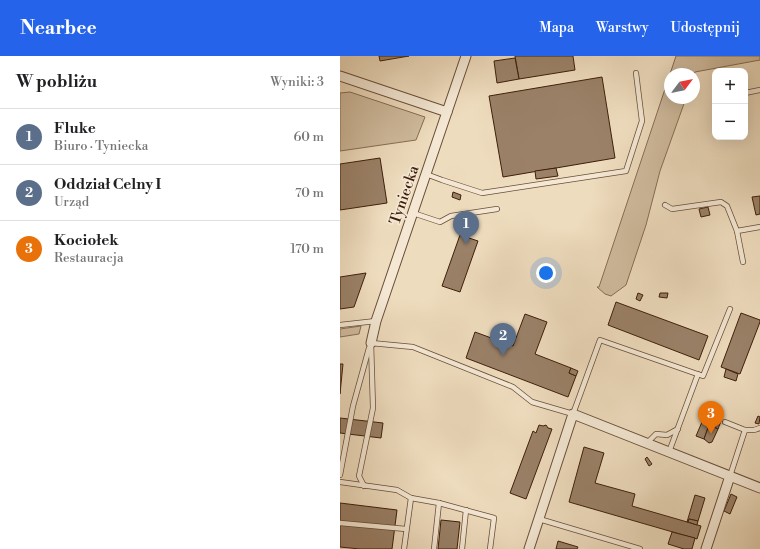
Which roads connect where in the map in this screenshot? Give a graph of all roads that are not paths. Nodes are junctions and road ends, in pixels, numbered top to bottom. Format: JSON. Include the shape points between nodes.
{"nodes":[{"id":1,"x":466,"y":56,"type":"edge"},
{"id":2,"x":636,"y":73,"type":"dead end"},
{"id":3,"x":340,"y":76,"type":"edge"},
{"id":4,"x":760,"y":90,"type":"edge"},
{"id":5,"x":748,"y":92,"type":"edge"},
{"id":6,"x":447,"y":112,"type":"junction"},
{"id":7,"x":426,"y":174,"type":"junction"},
{"id":8,"x":664,"y":205,"type":"dead end"},
{"id":9,"x":497,"y":209,"type":"dead end"},
{"id":10,"x":413,"y":213,"type":"junction"},
{"id":11,"x":760,"y":227,"type":"edge"},
{"id":12,"x":738,"y":231,"type":"junction"},
{"id":13,"x":743,"y":262,"type":"dead end"},
{"id":14,"x":730,"y":310,"type":"dead end"},
{"id":15,"x":376,"y":321,"type":"junction"},
{"id":16,"x":340,"y":325,"type":"edge"},
{"id":17,"x":371,"y":343,"type":"junction"},
{"id":18,"x":698,"y":374,"type":"junction"},
{"id":19,"x":573,"y":414,"type":"junction"},
{"id":20,"x":724,"y":422,"type":"dead end"},
{"id":21,"x":760,"y":428,"type":"edge"},
{"id":22,"x":678,"y":429,"type":"junction"},
{"id":23,"x":745,"y":430,"type":"junction"},
{"id":24,"x":647,"y":443,"type":"junction"},
{"id":25,"x":669,"y":452,"type":"junction"},
{"id":26,"x":340,"y":475,"type":"edge"},
{"id":27,"x":730,"y":476,"type":"junction"},
{"id":28,"x":340,"y":482,"type":"edge"},
{"id":29,"x":364,"y":486,"type":"junction"},
{"id":30,"x":760,"y":488,"type":"edge"},
{"id":31,"x":411,"y":498,"type":"junction"},
{"id":32,"x":439,"y":503,"type":"junction"},
{"id":33,"x":466,"y":510,"type":"junction"},
{"id":34,"x":539,"y":519,"type":"junction"},
{"id":35,"x":340,"y":523,"type":"edge"},
{"id":36,"x":406,"y":529,"type":"junction"},
{"id":37,"x":404,"y":549,"type":"edge"},
{"id":38,"x":434,"y":549,"type":"edge"},
{"id":39,"x":462,"y":549,"type":"edge"},
{"id":40,"x":490,"y":549,"type":"edge"},
{"id":41,"x":529,"y":549,"type":"edge"},
{"id":42,"x":640,"y":549,"type":"edge"},
{"id":43,"x":706,"y":549,"type":"edge"}],
"edges":[{"from":1,"to":6,"type":"street","name":"Tyniecka"},
{"from":2,"to":7,"type":"lane","via":[[642,120],[626,171],[482,193]]},
{"from":3,"to":6,"type":"street"},
{"from":4,"to":5,"type":"lane"},
{"from":6,"to":7,"type":"street","name":"Tyniecka"},
{"from":7,"to":10,"type":"street","name":"Tyniecka"},
{"from":8,"to":12,"type":"lane","via":[[672,210],[721,202],[727,206]]},
{"from":9,"to":10,"type":"lane","via":[[451,216],[440,222]]},
{"from":10,"to":15,"type":"street","name":"Tyniecka"},
{"from":11,"to":12,"type":"lane"},
{"from":12,"to":13,"type":"lane"},
{"from":14,"to":18,"type":"lane","via":[[703,376]]},
{"from":15,"to":16,"type":"lane"},
{"from":15,"to":17,"type":"street","name":"Tyniecka"},
{"from":17,"to":19,"type":"lane","via":[[413,347],[513,387],[532,402]]},
{"from":17,"to":26,"type":"lane","via":[[353,406]]},
{"from":17,"to":29,"type":"lane","via":[[373,408],[359,476]]},
{"from":18,"to":19,"type":"lane","via":[[600,340]]},
{"from":18,"to":22,"type":"lane"},
{"from":19,"to":24,"type":"street"},
{"from":19,"to":34,"type":"street"},
{"from":20,"to":23,"type":"lane"},
{"from":21,"to":23,"type":"lane"},
{"from":22,"to":24,"type":"lane","via":[[667,435],[656,434]]},
{"from":22,"to":25,"type":"lane"},
{"from":23,"to":27,"type":"lane"},
{"from":24,"to":25,"type":"street"},
{"from":25,"to":27,"type":"street"},
{"from":27,"to":30,"type":"street"},
{"from":27,"to":43,"type":"street"},
{"from":28,"to":29,"type":"lane"},
{"from":29,"to":31,"type":"lane","via":[[397,490]]},
{"from":31,"to":32,"type":"lane"},
{"from":31,"to":36,"type":"lane"},
{"from":32,"to":33,"type":"lane"},
{"from":32,"to":38,"type":"lane"},
{"from":33,"to":39,"type":"lane"},
{"from":33,"to":40,"type":"lane","via":[[494,518]]},
{"from":34,"to":41,"type":"street"},
{"from":34,"to":42,"type":"lane"},
{"from":35,"to":36,"type":"lane"},
{"from":36,"to":37,"type":"lane"}]}
